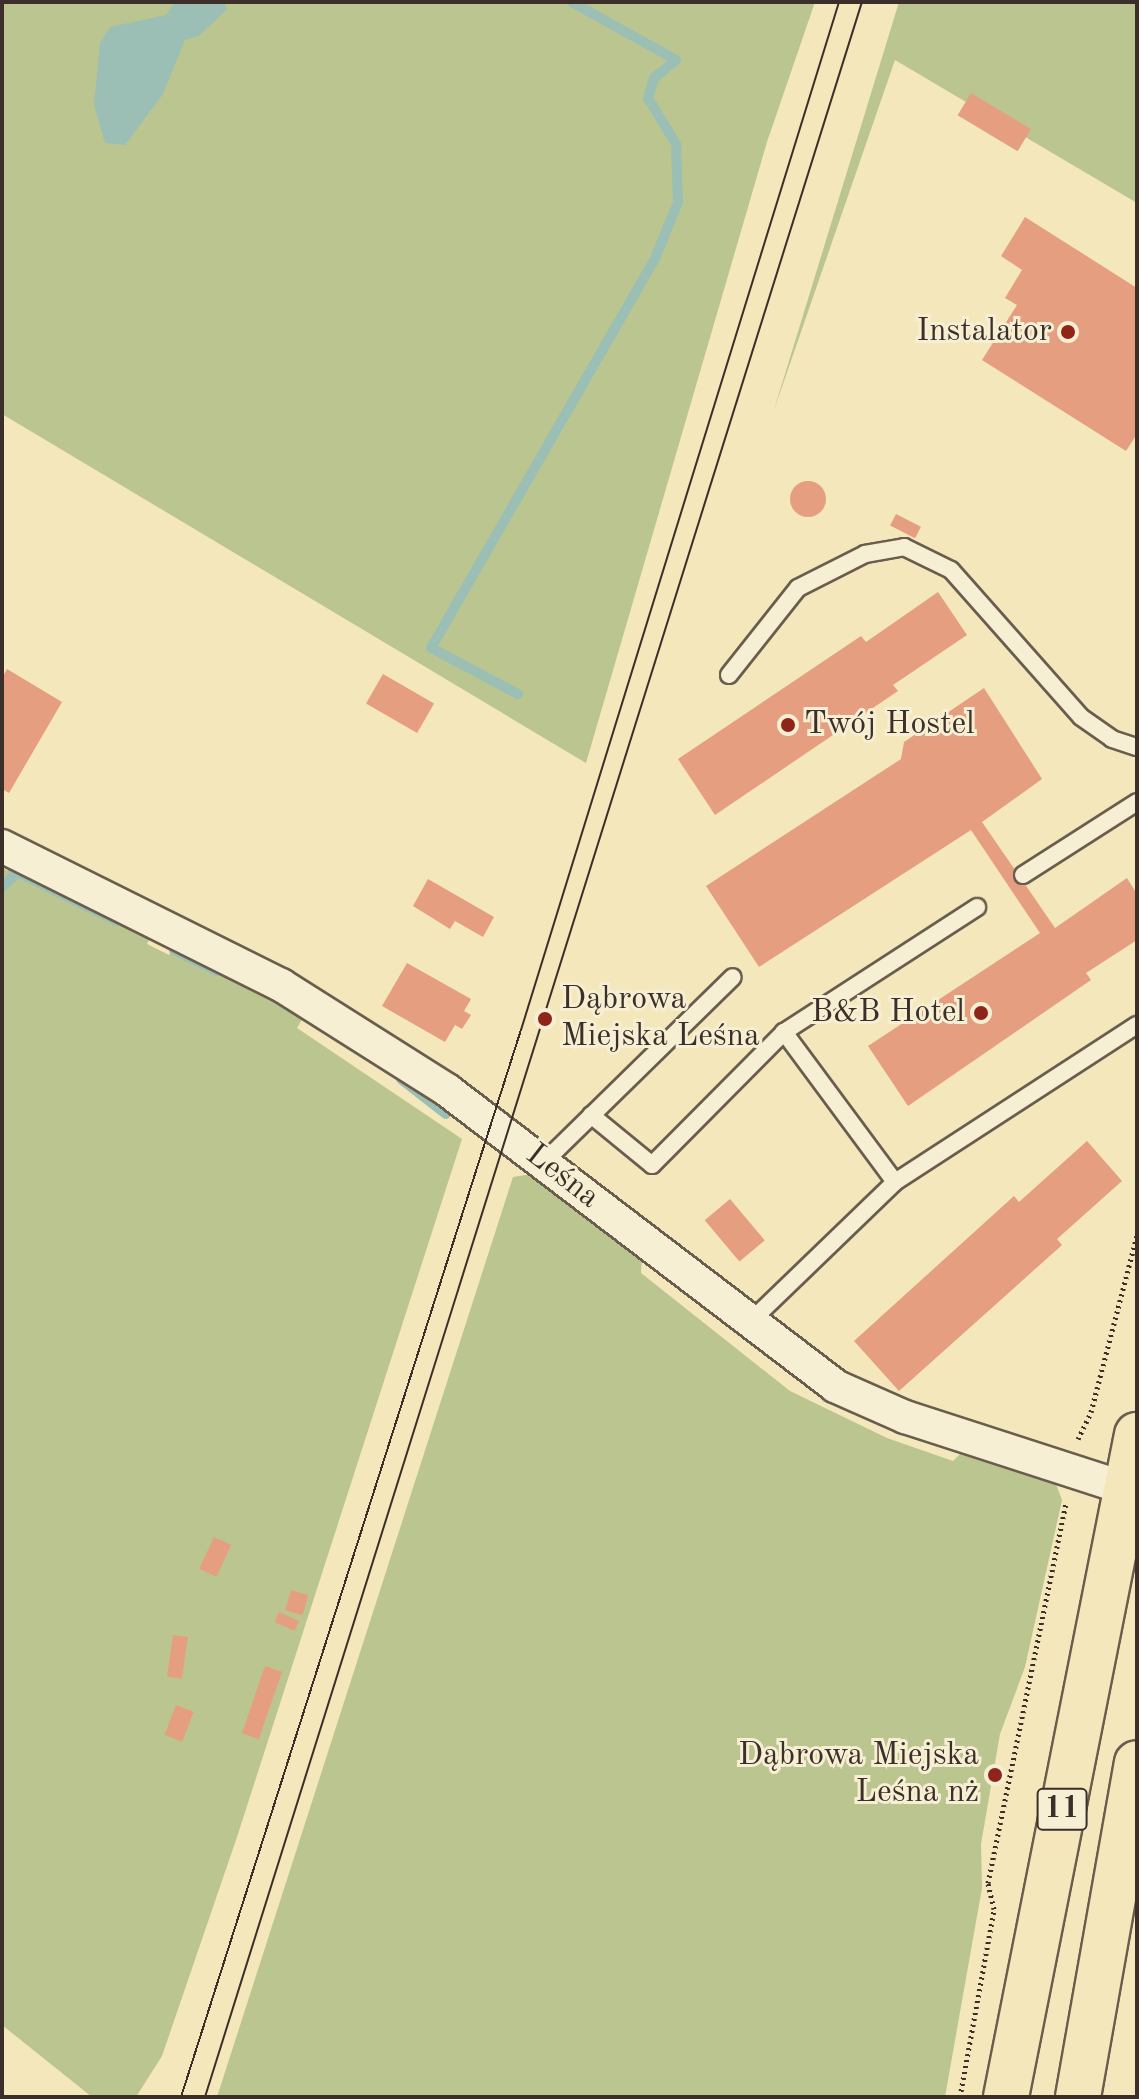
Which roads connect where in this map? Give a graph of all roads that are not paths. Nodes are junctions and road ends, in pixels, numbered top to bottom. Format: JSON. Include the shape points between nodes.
{"nodes":[{"id":1,"x":729,"y":675,"type":"dead end"},
{"id":2,"x":1137,"y":747,"type":"edge"},
{"id":3,"x":1137,"y":802,"type":"edge"},
{"id":4,"x":2,"y":846,"type":"edge"},
{"id":5,"x":1023,"y":875,"type":"dead end"},
{"id":6,"x":977,"y":907,"type":"dead end"},
{"id":7,"x":733,"y":977,"type":"dead end"},
{"id":8,"x":1137,"y":1025,"type":"edge"},
{"id":9,"x":784,"y":1032,"type":"junction"},
{"id":10,"x":591,"y":1115,"type":"junction"},
{"id":11,"x":544,"y":1162,"type":"junction"},
{"id":12,"x":895,"y":1182,"type":"junction"},
{"id":13,"x":749,"y":1323,"type":"junction"},
{"id":14,"x":1137,"y":1435,"type":"edge"},
{"id":15,"x":1125,"y":1488,"type":"junction"},
{"id":16,"x":1137,"y":1763,"type":"edge"},
{"id":17,"x":1006,"y":2097,"type":"edge"},
{"id":18,"x":1078,"y":2097,"type":"edge"}],
"edges":[{"from":1,"to":2,"type":"lane","via":[[798,588],[865,554],[904,547],[951,570],[1081,717],[1112,739]]},
{"from":3,"to":5,"type":"lane"},
{"from":4,"to":11,"type":"street","name":"Leśna","via":[[281,985],[447,1090]]},
{"from":6,"to":9,"type":"lane"},
{"from":7,"to":10,"type":"lane"},
{"from":8,"to":12,"type":"lane"},
{"from":9,"to":10,"type":"lane","via":[[652,1165]]},
{"from":9,"to":12,"type":"lane"},
{"from":10,"to":11,"type":"lane"},
{"from":11,"to":13,"type":"street","name":"Leśna"},
{"from":12,"to":13,"type":"lane"},
{"from":13,"to":15,"type":"street","name":"Leśna","via":[[851,1394],[905,1417]]},
{"from":14,"to":15,"type":"main road","number":"11"},
{"from":15,"to":17,"type":"main road","number":"11"},
{"from":16,"to":18,"type":"main road","number":"11"}]}
